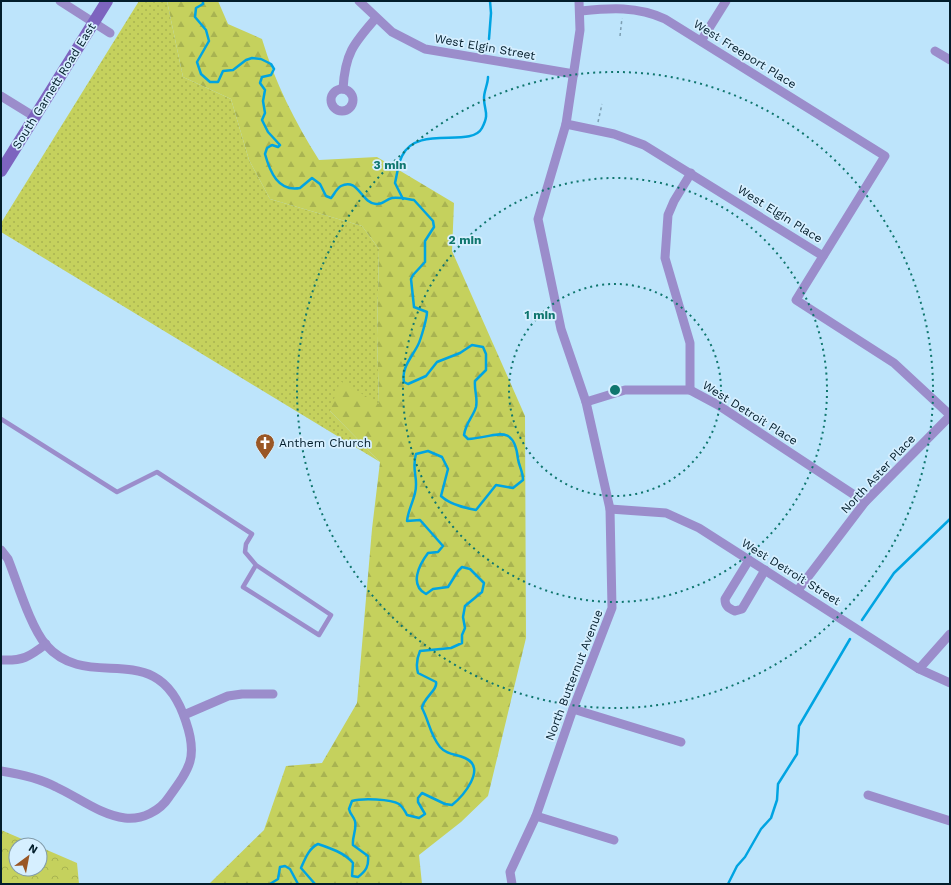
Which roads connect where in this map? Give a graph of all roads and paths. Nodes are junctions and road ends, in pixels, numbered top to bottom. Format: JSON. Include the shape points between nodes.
{"nodes":[{"id":1,"x":60,"y":1,"type":"edge"},
{"id":2,"x":107,"y":1,"type":"edge"},
{"id":3,"x":359,"y":1,"type":"edge"},
{"id":4,"x":579,"y":1,"type":"edge"},
{"id":5,"x":726,"y":1,"type":"edge"},
{"id":6,"x":623,"y":8,"type":"junction"},
{"id":7,"x":581,"y":11,"type":"junction"},
{"id":8,"x":376,"y":18,"type":"junction"},
{"id":9,"x":94,"y":22,"type":"junction"},
{"id":10,"x":110,"y":33,"type":"dead end"},
{"id":11,"x":620,"y":36,"type":"dead end"},
{"id":12,"x":701,"y":41,"type":"junction"},
{"id":13,"x":935,"y":51,"type":"dead end"},
{"id":14,"x":950,"y":60,"type":"edge"},
{"id":15,"x":574,"y":74,"type":"junction"},
{"id":16,"x":343,"y":89,"type":"dead end"},
{"id":17,"x":1,"y":96,"type":"edge"},
{"id":18,"x":602,"y":104,"type":"dead end"},
{"id":19,"x":35,"y":117,"type":"junction"},
{"id":20,"x":566,"y":124,"type":"junction"},
{"id":21,"x":597,"y":129,"type":"junction"},
{"id":22,"x":1,"y":171,"type":"edge"},
{"id":23,"x":691,"y":173,"type":"junction"},
{"id":24,"x":824,"y":256,"type":"junction"},
{"id":25,"x":690,"y":390,"type":"junction"},
{"id":26,"x":586,"y":402,"type":"junction"},
{"id":27,"x":950,"y":416,"type":"edge"},
{"id":28,"x":1,"y":419,"type":"edge"},
{"id":29,"x":865,"y":502,"type":"junction"},
{"id":30,"x":610,"y":509,"type":"junction"},
{"id":31,"x":1,"y":550,"type":"edge"},
{"id":32,"x":749,"y":560,"type":"junction"},
{"id":33,"x":256,"y":565,"type":"junction"},
{"id":34,"x":765,"y":570,"type":"junction"},
{"id":35,"x":798,"y":590,"type":"junction"},
{"id":36,"x":950,"y":634,"type":"edge"},
{"id":37,"x":46,"y":644,"type":"junction"},
{"id":38,"x":1,"y":660,"type":"edge"},
{"id":39,"x":919,"y":669,"type":"junction"},
{"id":40,"x":950,"y":683,"type":"edge"},
{"id":41,"x":273,"y":694,"type":"dead end"},
{"id":42,"x":573,"y":709,"type":"junction"},
{"id":43,"x":184,"y":715,"type":"junction"},
{"id":44,"x":681,"y":742,"type":"dead end"},
{"id":45,"x":1,"y":771,"type":"edge"},
{"id":46,"x":868,"y":795,"type":"dead end"},
{"id":47,"x":536,"y":816,"type":"junction"},
{"id":48,"x":950,"y":821,"type":"edge"},
{"id":49,"x":614,"y":840,"type":"dead end"},
{"id":50,"x":512,"y":884,"type":"edge"}],
"edges":[{"from":1,"to":9,"type":"street"},
{"from":2,"to":9,"type":"main road","name":"South Garnett Road East"},
{"from":3,"to":8,"type":"street","name":"West Elgin Street"},
{"from":4,"to":7,"type":"street","name":"North Butternut Avenue"},
{"from":5,"to":12,"type":"street"},
{"from":6,"to":7,"type":"street","name":"West Freeport Place"},
{"from":6,"to":11,"type":"path"},
{"from":6,"to":12,"type":"street","name":"West Freeport Place","via":[[660,16]]},
{"from":7,"to":15,"type":"street","name":"North Butternut Avenue"},
{"from":8,"to":15,"type":"street","name":"West Elgin Street","via":[[392,32],[425,49]]},
{"from":8,"to":16,"type":"street","via":[[356,40],[349,53],[345,63]]},
{"from":9,"to":10,"type":"street"},
{"from":9,"to":19,"type":"main road","name":"South Garnett Road East"},
{"from":12,"to":24,"type":"street","name":"West Freeport Place","via":[[885,156]]},
{"from":13,"to":14,"type":"street"},
{"from":15,"to":20,"type":"street","name":"North Butternut Avenue"},
{"from":17,"to":19,"type":"street"},
{"from":18,"to":21,"type":"path"},
{"from":19,"to":22,"type":"main road","name":"South Garnett Road East"},
{"from":20,"to":21,"type":"street","name":"West Elgin Place"},
{"from":20,"to":26,"type":"street","name":"North Butternut Avenue","via":[[538,219],[561,329]]},
{"from":21,"to":23,"type":"street","name":"West Elgin Place","via":[[634,140]]},
{"from":23,"to":24,"type":"street","name":"West Elgin Place"},
{"from":23,"to":25,"type":"street","via":[[668,215],[666,258],[690,343]]},
{"from":24,"to":27,"type":"street","name":"West Elgin Place","via":[[796,300],[894,363]]},
{"from":25,"to":26,"type":"street","name":"West Detroit Place","via":[[625,390]]},
{"from":25,"to":29,"type":"street","name":"West Detroit Place","via":[[718,405]]},
{"from":26,"to":30,"type":"street","name":"North Butternut Avenue"},
{"from":27,"to":29,"type":"street","name":"North Aster Place"},
{"from":28,"to":33,"type":"lane","via":[[117,492],[156,472],[252,534],[245,552]]},
{"from":29,"to":35,"type":"street","name":"North Aster Place"},
{"from":30,"to":32,"type":"street","name":"West Detroit Street","via":[[666,513],[699,528]]},
{"from":30,"to":42,"type":"street","name":"North Butternut Avenue","via":[[612,608]]},
{"from":31,"to":37,"type":"street","via":[[8,559],[35,626]]},
{"from":32,"to":34,"type":"street","name":"West Detroit Street"},
{"from":32,"to":34,"type":"street","via":[[725,599],[729,609],[742,609]]},
{"from":33,"to":33,"type":"lane","via":[[243,587],[319,635],[332,615]]},
{"from":34,"to":35,"type":"street","name":"West Detroit Street"},
{"from":35,"to":39,"type":"street","name":"West Detroit Street"},
{"from":36,"to":39,"type":"street"},
{"from":37,"to":38,"type":"street","via":[[28,657]]},
{"from":37,"to":43,"type":"street","via":[[56,654],[76,665],[128,668],[153,676],[170,690]]},
{"from":39,"to":40,"type":"street","name":"West Detroit Street"},
{"from":41,"to":43,"type":"street","via":[[228,696]]},
{"from":42,"to":44,"type":"street"},
{"from":42,"to":47,"type":"street","name":"North Butternut Avenue"},
{"from":43,"to":45,"type":"street","via":[[193,750],[189,764],[162,806],[141,817],[126,818],[102,811],[54,786]]},
{"from":46,"to":48,"type":"street"},
{"from":47,"to":49,"type":"street"},
{"from":47,"to":50,"type":"street","name":"North Butternut Avenue","via":[[510,872]]}]}
